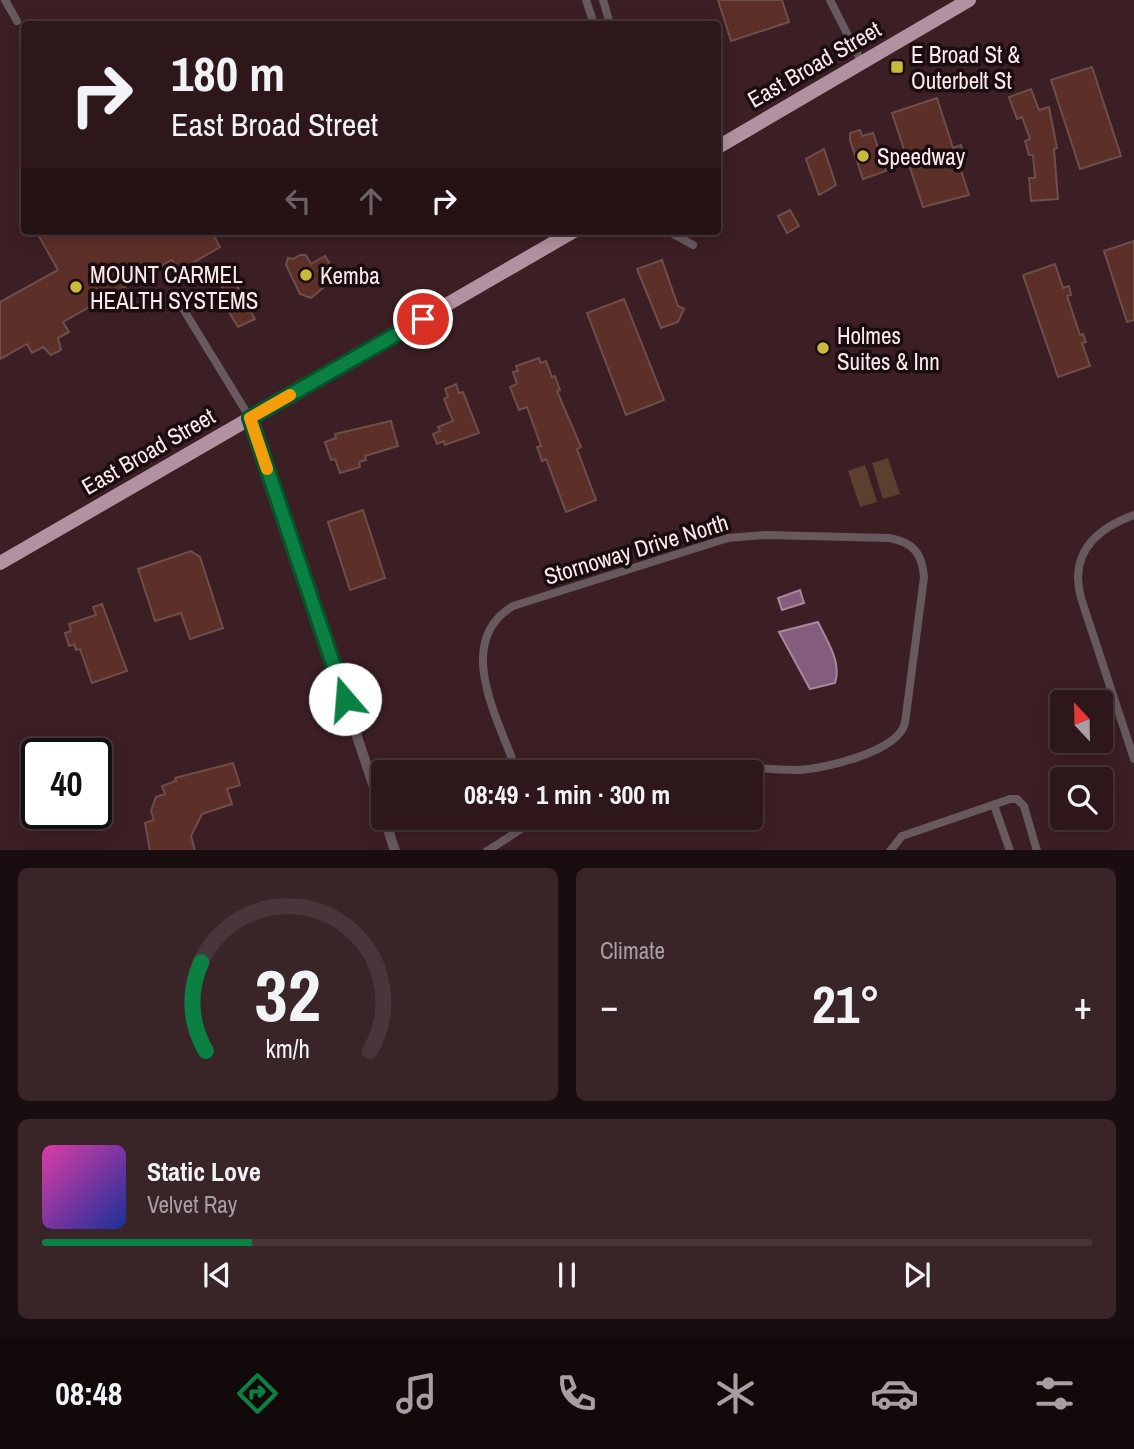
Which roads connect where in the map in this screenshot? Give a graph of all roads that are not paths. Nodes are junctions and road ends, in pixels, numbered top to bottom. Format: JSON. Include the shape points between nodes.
{"nodes":[{"id":1,"x":5,"y":0,"type":"edge"},
{"id":2,"x":586,"y":0,"type":"edge"},
{"id":3,"x":603,"y":0,"type":"edge"},
{"id":4,"x":830,"y":0,"type":"edge"},
{"id":5,"x":969,"y":0,"type":"edge"},
{"id":6,"x":17,"y":21,"type":"dead end"},
{"id":7,"x":593,"y":21,"type":"edge"},
{"id":8,"x":609,"y":21,"type":"edge"},
{"id":9,"x":862,"y":63,"type":"junction"},
{"id":10,"x":721,"y":145,"type":"edge"},
{"id":11,"x":567,"y":235,"type":"edge"},
{"id":12,"x":675,"y":235,"type":"edge"},
{"id":13,"x":693,"y":246,"type":"dead end"},
{"id":14,"x":174,"y":294,"type":"dead end"},
{"id":15,"x":250,"y":418,"type":"junction"},
{"id":16,"x":1134,"y":516,"type":"edge"},
{"id":17,"x":0,"y":564,"type":"edge"},
{"id":18,"x":1134,"y":759,"type":"edge"},
{"id":19,"x":513,"y":760,"type":"edge"},
{"id":20,"x":763,"y":768,"type":"edge"},
{"id":21,"x":371,"y":777,"type":"edge"},
{"id":22,"x":994,"y":805,"type":"junction"},
{"id":23,"x":389,"y":830,"type":"edge"},
{"id":24,"x":519,"y":830,"type":"edge"},
{"id":25,"x":396,"y":850,"type":"edge"},
{"id":26,"x":488,"y":850,"type":"edge"},
{"id":27,"x":890,"y":850,"type":"edge"},
{"id":28,"x":1010,"y":850,"type":"edge"},
{"id":29,"x":1037,"y":850,"type":"edge"}],
"edges":[{"from":1,"to":6,"type":"street"},
{"from":2,"to":7,"type":"street"},
{"from":3,"to":8,"type":"street"},
{"from":4,"to":9,"type":"street"},
{"from":5,"to":9,"type":"highway","name":"East Broad Street"},
{"from":9,"to":10,"type":"highway","name":"East Broad Street"},
{"from":11,"to":15,"type":"highway","name":"East Broad Street"},
{"from":12,"to":13,"type":"street"},
{"from":14,"to":15,"type":"street"},
{"from":15,"to":17,"type":"highway","name":"East Broad Street"},
{"from":15,"to":21,"type":"street"},
{"from":16,"to":18,"type":"street","via":[[1094,536],[1080,557],[1077,578]]},
{"from":19,"to":20,"type":"street","name":"Stornoway Drive North","via":[[484,678],[482,654],[489,631],[513,606],[708,543],[765,535],[889,538],[911,545],[922,562],[923,576],[905,723],[893,742],[820,767]]},
{"from":22,"to":27,"type":"street","via":[[902,836]]},
{"from":22,"to":28,"type":"street"},
{"from":22,"to":29,"type":"street","via":[[1010,799],[1021,801]]},
{"from":23,"to":25,"type":"street"},
{"from":24,"to":26,"type":"street"}]}
